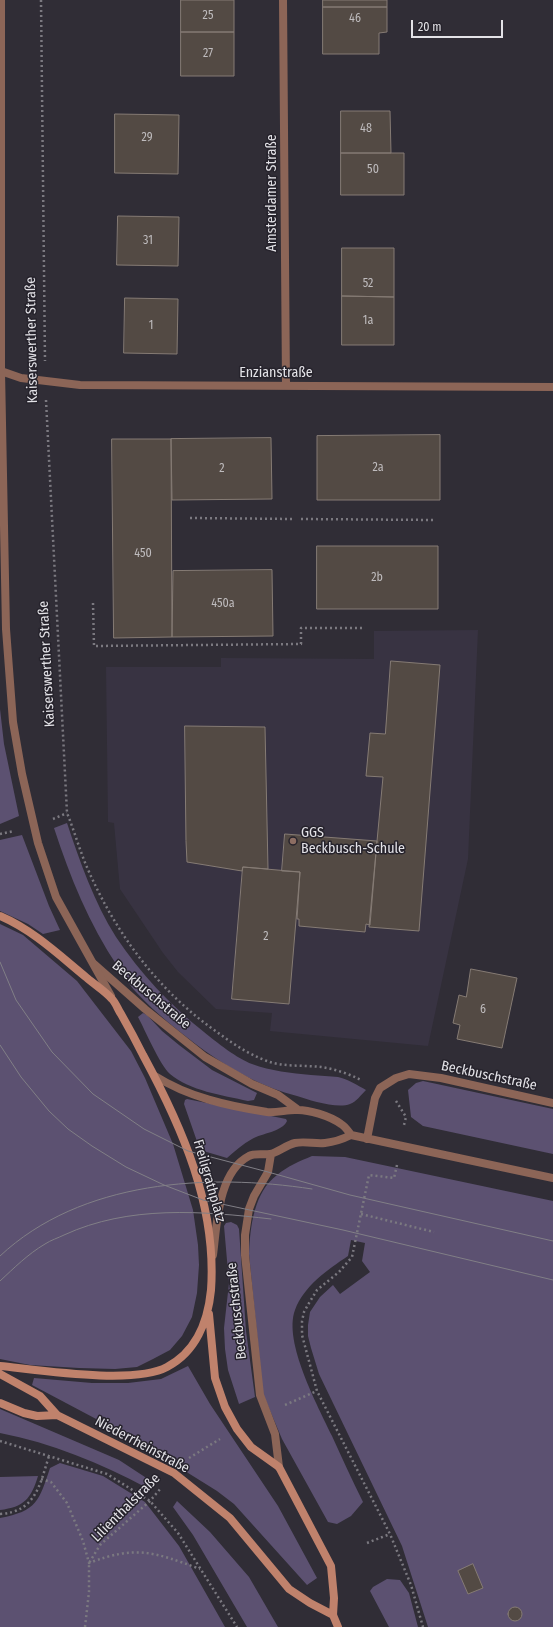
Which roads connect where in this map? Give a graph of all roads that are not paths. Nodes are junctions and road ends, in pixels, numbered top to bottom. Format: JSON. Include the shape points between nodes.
{"nodes":[{"id":1,"x":1,"y":0,"type":"edge"},
{"id":2,"x":283,"y":0,"type":"edge"},
{"id":3,"x":1,"y":370,"type":"junction"},
{"id":4,"x":286,"y":386,"type":"junction"},
{"id":5,"x":553,"y":387,"type":"edge"},
{"id":6,"x":0,"y":916,"type":"edge"},
{"id":7,"x":92,"y":962,"type":"junction"},
{"id":8,"x":112,"y":999,"type":"junction"},
{"id":9,"x":155,"y":1076,"type":"junction"},
{"id":10,"x":553,"y":1103,"type":"edge"},
{"id":11,"x":297,"y":1110,"type":"junction"},
{"id":12,"x":351,"y":1135,"type":"junction"},
{"id":13,"x":367,"y":1139,"type":"junction"},
{"id":14,"x":271,"y":1154,"type":"junction"},
{"id":15,"x":553,"y":1178,"type":"edge"},
{"id":16,"x":212,"y":1260,"type":"junction"},
{"id":17,"x":208,"y":1307,"type":"junction"},
{"id":18,"x":0,"y":1366,"type":"edge"},
{"id":19,"x":0,"y":1374,"type":"edge"},
{"id":20,"x":0,"y":1403,"type":"edge"},
{"id":21,"x":58,"y":1415,"type":"junction"},
{"id":22,"x":279,"y":1467,"type":"junction"},
{"id":23,"x":333,"y":1615,"type":"junction"},
{"id":24,"x":338,"y":1627,"type":"edge"}],
"edges":[{"from":1,"to":3,"type":"street"},
{"from":2,"to":4,"type":"street","name":"Amsterdamer Straße"},
{"from":3,"to":4,"type":"street","name":"Enzianstraße","via":[[21,378],[80,385]]},
{"from":3,"to":7,"type":"street","via":[[6,629],[13,722],[38,842],[56,897]]},
{"from":4,"to":5,"type":"street","name":"Enzianstraße"},
{"from":6,"to":8,"type":"main road","name":"Freiligrathplatz","via":[[26,929]]},
{"from":7,"to":8,"type":"street"},
{"from":7,"to":11,"type":"street","name":"Beckbuschstraße","via":[[145,1009],[205,1056],[252,1084],[278,1095]]},
{"from":8,"to":9,"type":"main road","name":"Freiligrathplatz"},
{"from":9,"to":11,"type":"street","name":"Beckbuschstraße","via":[[180,1090],[233,1106],[270,1112]]},
{"from":9,"to":16,"type":"main road","name":"Freiligrathplatz","via":[[174,1116],[198,1183],[207,1213]]},
{"from":10,"to":13,"type":"street","name":"Beckbuschstraße","via":[[441,1078],[409,1074],[396,1078],[380,1088],[375,1098]]},
{"from":11,"to":12,"type":"street","name":"Beckbuschstraße","via":[[324,1115],[342,1124]]},
{"from":12,"to":13,"type":"street","name":"Beckbuschstraße"},
{"from":12,"to":14,"type":"street","name":"Beckbuschstraße","via":[[324,1143],[295,1143]]},
{"from":13,"to":15,"type":"street","name":"Beckbuschstraße"},
{"from":14,"to":16,"type":"street","name":"Beckbuschstraße","via":[[250,1155],[237,1164],[226,1181],[218,1214]]},
{"from":14,"to":22,"type":"street","name":"Beckbuschstraße","via":[[268,1172],[249,1209],[245,1255],[260,1395],[275,1434]]},
{"from":16,"to":17,"type":"main road","name":"Freiligrathplatz"},
{"from":17,"to":18,"type":"main road","name":"Freiligrathplatz","via":[[197,1339],[180,1359],[166,1368],[125,1375],[96,1375]]},
{"from":17,"to":22,"type":"main road","via":[[215,1378],[226,1407],[237,1429],[251,1447]]},
{"from":19,"to":21,"type":"main road","name":"Niederrheinstraße","via":[[40,1396]]},
{"from":20,"to":21,"type":"main road","via":[[37,1416]]},
{"from":21,"to":23,"type":"main road","name":"Niederrheinstraße","via":[[174,1474],[230,1518],[289,1589]]},
{"from":22,"to":23,"type":"main road","via":[[331,1566]]},
{"from":23,"to":24,"type":"main road"}]}
